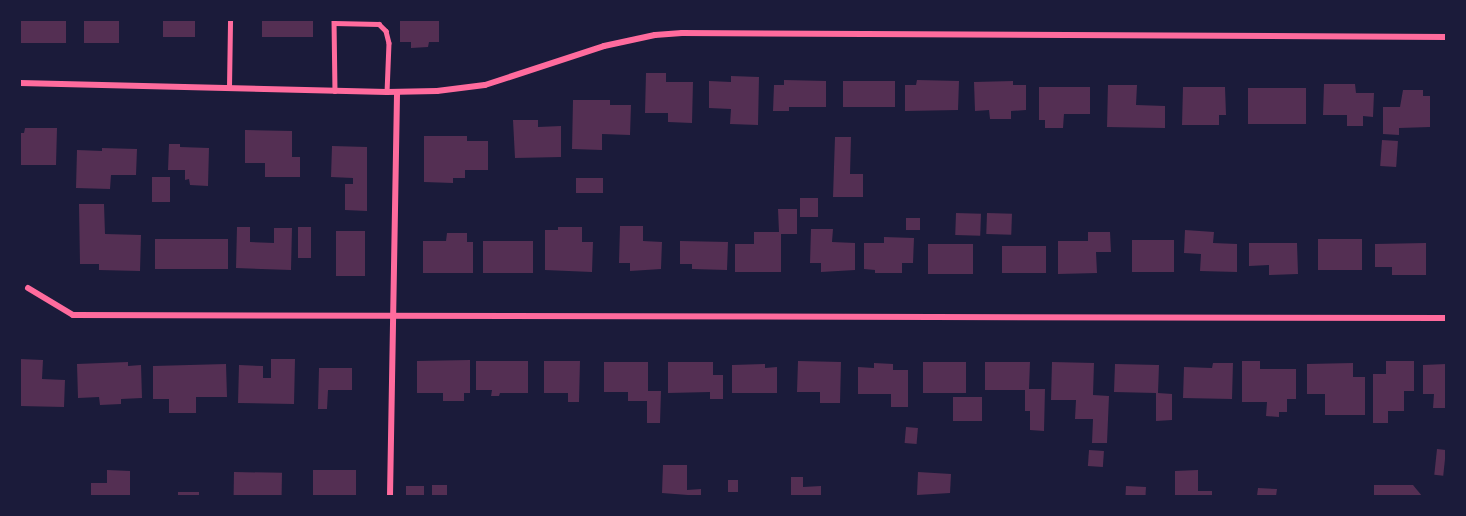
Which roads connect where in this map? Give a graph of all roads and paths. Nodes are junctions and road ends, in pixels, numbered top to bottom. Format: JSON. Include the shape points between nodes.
{"nodes":[{"id":1,"x":230,"y":20,"type":"edge"},
{"id":2,"x":334,"y":21,"type":"edge"},
{"id":3,"x":1446,"y":37,"type":"edge"},
{"id":4,"x":20,"y":83,"type":"edge"},
{"id":5,"x":229,"y":87,"type":"junction"},
{"id":6,"x":335,"y":91,"type":"junction"},
{"id":7,"x":387,"y":92,"type":"junction"},
{"id":8,"x":397,"y":92,"type":"junction"},
{"id":9,"x":28,"y":288,"type":"dead end"},
{"id":10,"x":392,"y":315,"type":"junction"},
{"id":11,"x":1446,"y":318,"type":"edge"},
{"id":12,"x":390,"y":496,"type":"edge"}],
"edges":[{"from":1,"to":5,"type":"lane"},
{"from":2,"to":6,"type":"lane"},
{"from":2,"to":7,"type":"lane","via":[[379,24],[386,31]]},
{"from":3,"to":8,"type":"street","via":[[682,33],[604,46],[485,85]]},
{"from":4,"to":5,"type":"street"},
{"from":5,"to":6,"type":"street"},
{"from":6,"to":7,"type":"street"},
{"from":7,"to":8,"type":"street"},
{"from":8,"to":10,"type":"street"},
{"from":9,"to":10,"type":"street","via":[[73,315]]},
{"from":10,"to":11,"type":"street"},
{"from":10,"to":12,"type":"street"}]}
